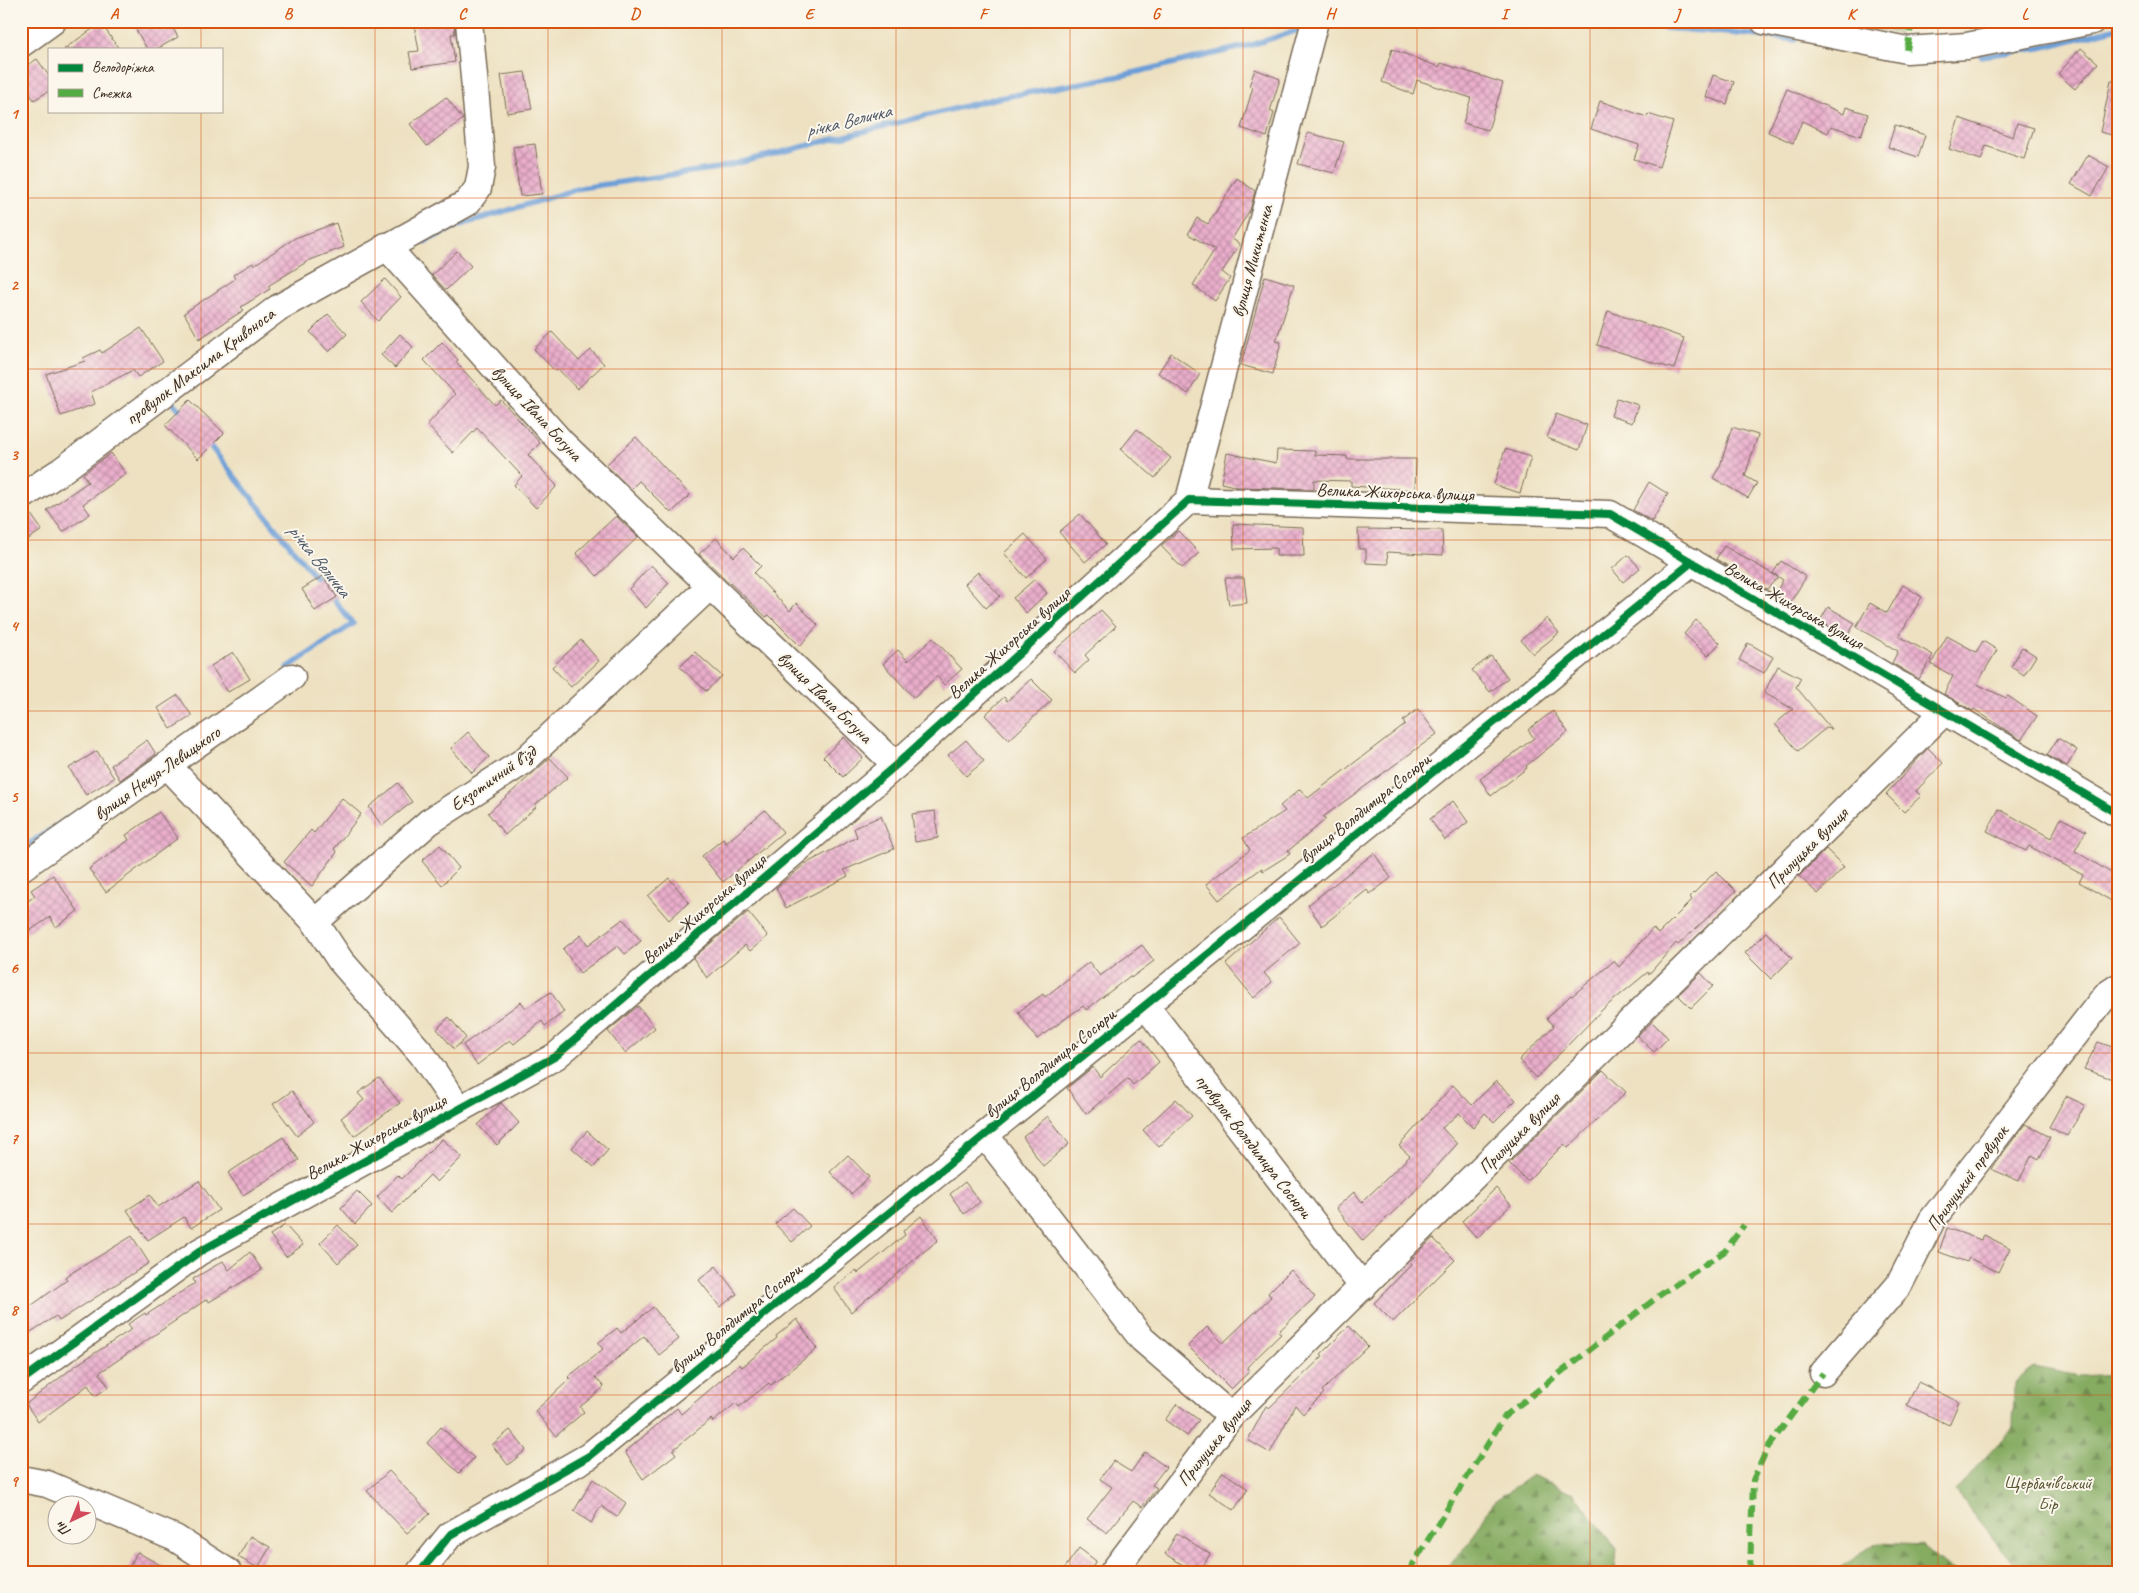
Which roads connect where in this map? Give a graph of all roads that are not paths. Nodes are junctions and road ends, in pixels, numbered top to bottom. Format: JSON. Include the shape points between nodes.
{"nodes":[{"id":1,"x":53,"y":21,"type":"edge"},
{"id":2,"x":469,"y":21,"type":"edge"},
{"id":3,"x":1315,"y":21,"type":"edge"},
{"id":4,"x":1764,"y":21,"type":"edge"},
{"id":5,"x":2092,"y":21,"type":"edge"},
{"id":6,"x":21,"y":44,"type":"edge"},
{"id":7,"x":386,"y":246,"type":"junction"},
{"id":8,"x":21,"y":497,"type":"edge"},
{"id":9,"x":1189,"y":500,"type":"junction"},
{"id":10,"x":1692,"y":562,"type":"junction"},
{"id":11,"x":709,"y":586,"type":"junction"},
{"id":12,"x":292,"y":677,"type":"dead end"},
{"id":13,"x":1945,"y":711,"type":"junction"},
{"id":14,"x":896,"y":765,"type":"junction"},
{"id":15,"x":168,"y":766,"type":"junction"},
{"id":16,"x":2118,"y":814,"type":"edge"},
{"id":17,"x":21,"y":868,"type":"edge"},
{"id":18,"x":315,"y":922,"type":"junction"},
{"id":19,"x":2118,"y":987,"type":"edge"},
{"id":20,"x":1145,"y":1006,"type":"junction"},
{"id":21,"x":459,"y":1109,"type":"junction"},
{"id":22,"x":985,"y":1135,"type":"junction"},
{"id":23,"x":1363,"y":1287,"type":"junction"},
{"id":24,"x":1823,"y":1373,"type":"dead end"},
{"id":25,"x":21,"y":1381,"type":"edge"},
{"id":26,"x":1231,"y":1416,"type":"junction"},
{"id":27,"x":21,"y":1479,"type":"edge"},
{"id":28,"x":228,"y":1572,"type":"edge"},
{"id":29,"x":420,"y":1572,"type":"edge"},
{"id":30,"x":1114,"y":1572,"type":"edge"}],
"edges":[{"from":1,"to":6,"type":"street"},
{"from":2,"to":7,"type":"street","via":[[482,167],[478,188],[467,203]]},
{"from":3,"to":9,"type":"street","name":"вулиця Микитенка"},
{"from":4,"to":5,"type":"street","via":[[1907,50],[1967,46]]},
{"from":7,"to":8,"type":"street","name":"провулок Максима Кривоноса","via":[[278,308]]},
{"from":7,"to":11,"type":"street","name":"вулиця Івана Богуна","via":[[561,442]]},
{"from":9,"to":10,"type":"street","name":"Велика Жихорська вулиця","via":[[1610,514]]},
{"from":9,"to":14,"type":"street","name":"Велика Жихорська вулиця"},
{"from":10,"to":13,"type":"street","name":"Велика Жихорська вулиця"},
{"from":10,"to":20,"type":"street","name":"вулиця Володимира Сосюри"},
{"from":11,"to":14,"type":"street","name":"вулиця Івана Богуна"},
{"from":11,"to":18,"type":"street","name":"Екзотичний в'їзд","via":[[524,761],[429,822]]},
{"from":12,"to":15,"type":"street","name":"вулиця Нечуя-Левицького"},
{"from":13,"to":16,"type":"street","name":"Велика Жихорська вулиця"},
{"from":13,"to":23,"type":"street","name":"Прилуцька вулиця"},
{"from":14,"to":21,"type":"street","name":"Велика Жихорська вулиця","via":[[556,1056]]},
{"from":15,"to":17,"type":"street","name":"вулиця Нечуя-Левицького"},
{"from":15,"to":18,"type":"street"},
{"from":18,"to":21,"type":"street","via":[[340,960],[422,1054]]},
{"from":19,"to":24,"type":"street","name":"Прилуцький провулок","via":[[2106,995],[1932,1220],[1899,1285]]},
{"from":20,"to":22,"type":"street","name":"вулиця Володимира Сосюри"},
{"from":20,"to":23,"type":"street","name":"провулок Володимира Сосюри"},
{"from":21,"to":25,"type":"street","name":"Велика Жихорська вулиця","via":[[198,1252]]},
{"from":22,"to":26,"type":"street","via":[[1142,1339]]},
{"from":22,"to":29,"type":"street","name":"вулиця Володимира Сосюри","via":[[589,1456],[450,1535]]},
{"from":23,"to":26,"type":"street","name":"Прилуцька вулиця"},
{"from":26,"to":30,"type":"street","name":"Прилуцька вулиця"},
{"from":27,"to":28,"type":"street","via":[[47,1484],[175,1538]]}]}
